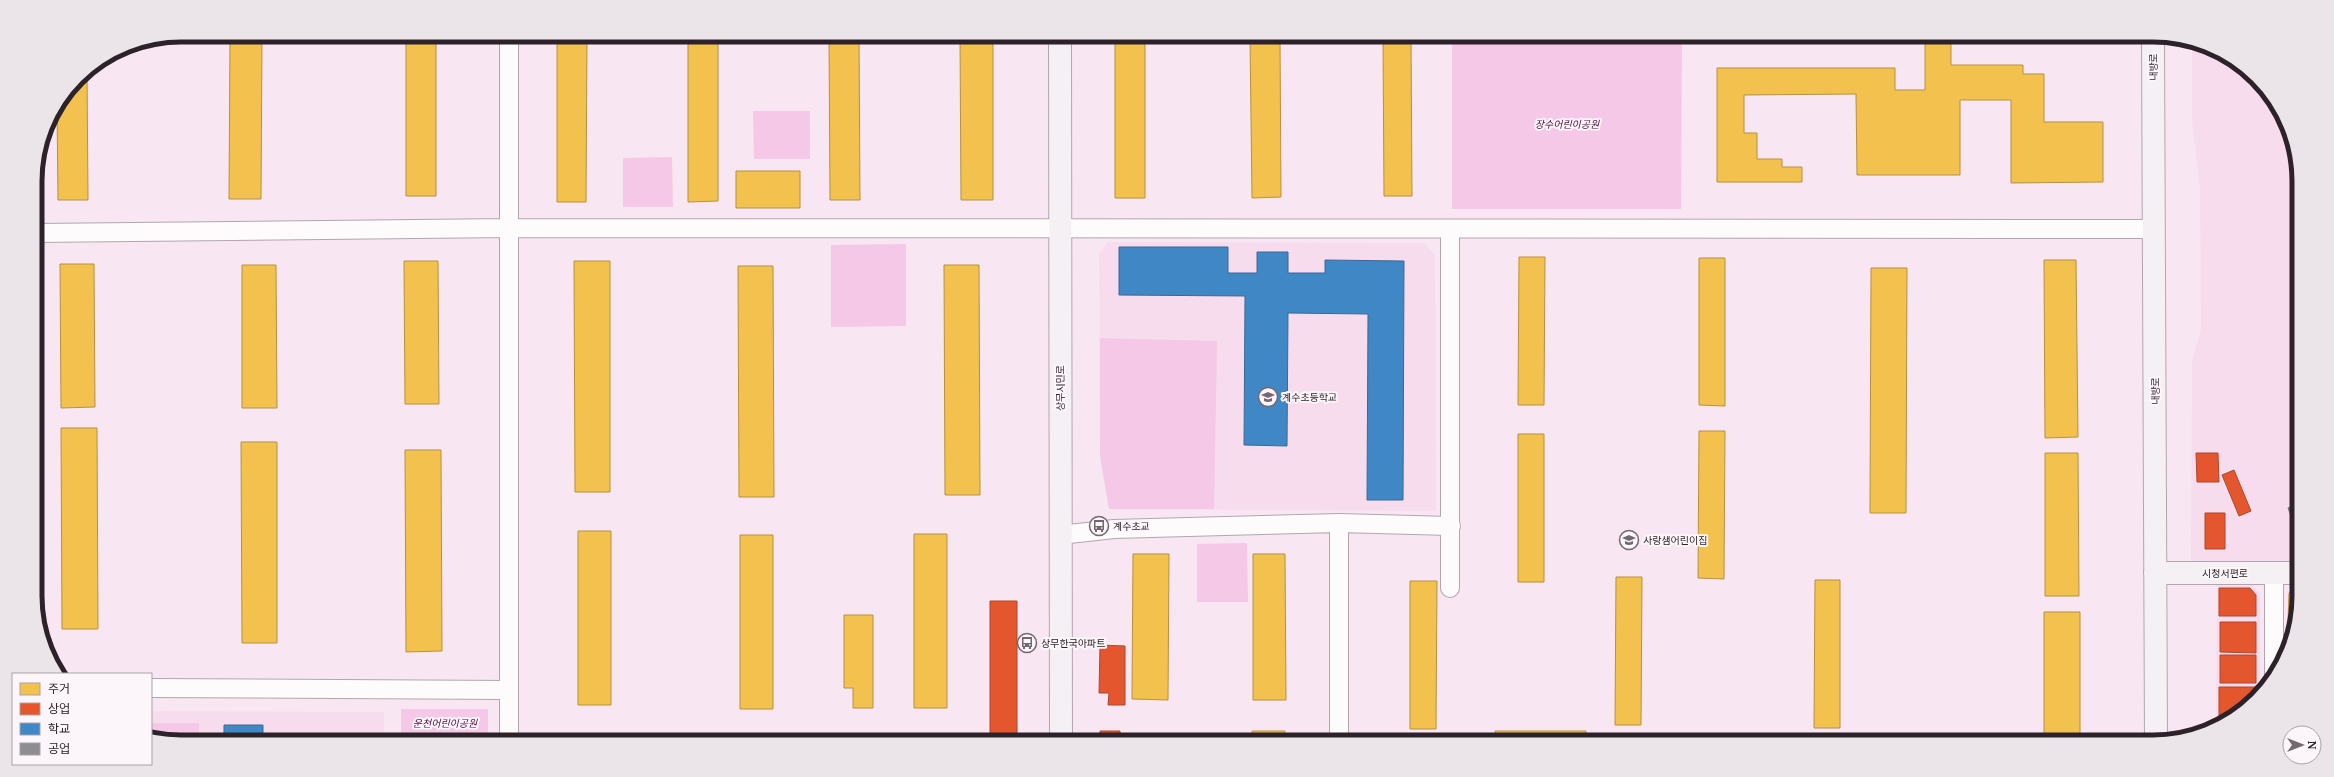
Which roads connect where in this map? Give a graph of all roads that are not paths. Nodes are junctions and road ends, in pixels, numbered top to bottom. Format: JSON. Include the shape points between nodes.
{"nodes":[{"id":1,"x":508,"y":42,"type":"edge"},
{"id":2,"x":1060,"y":42,"type":"edge"},
{"id":3,"x":2153,"y":42,"type":"edge"},
{"id":4,"x":509,"y":228,"type":"junction"},
{"id":5,"x":1059,"y":229,"type":"junction"},
{"id":6,"x":1450,"y":229,"type":"junction"},
{"id":7,"x":2154,"y":229,"type":"junction"},
{"id":8,"x":42,"y":233,"type":"edge"},
{"id":9,"x":1339,"y":523,"type":"junction"},
{"id":10,"x":1450,"y":526,"type":"junction"},
{"id":11,"x":1060,"y":535,"type":"junction"},
{"id":12,"x":2155,"y":573,"type":"junction"},
{"id":13,"x":2284,"y":573,"type":"edge"},
{"id":14,"x":1450,"y":588,"type":"dead end"},
{"id":15,"x":2276,"y":662,"type":"edge"},
{"id":16,"x":152,"y":688,"type":"edge"},
{"id":17,"x":508,"y":690,"type":"junction"},
{"id":18,"x":509,"y":735,"type":"edge"},
{"id":19,"x":1061,"y":735,"type":"edge"},
{"id":20,"x":1339,"y":735,"type":"edge"},
{"id":21,"x":2156,"y":735,"type":"edge"}],
"edges":[{"from":1,"to":4,"type":"street"},
{"from":2,"to":5,"type":"street","name":"상무시민로"},
{"from":3,"to":7,"type":"street","name":"내방로"},
{"from":4,"to":5,"type":"street"},
{"from":4,"to":8,"type":"street"},
{"from":4,"to":17,"type":"street"},
{"from":5,"to":6,"type":"street"},
{"from":5,"to":11,"type":"street","name":"상무시민로"},
{"from":6,"to":7,"type":"street"},
{"from":6,"to":10,"type":"street"},
{"from":7,"to":12,"type":"street","name":"내방로"},
{"from":9,"to":10,"type":"street"},
{"from":9,"to":11,"type":"street","via":[[1114,528]]},
{"from":9,"to":20,"type":"street"},
{"from":10,"to":14,"type":"street"},
{"from":11,"to":19,"type":"street","name":"상무시민로"},
{"from":12,"to":13,"type":"street","name":"시청서편로"},
{"from":12,"to":21,"type":"street","name":"내방로"},
{"from":13,"to":15,"type":"street"},
{"from":16,"to":17,"type":"street"},
{"from":17,"to":18,"type":"street"}]}
